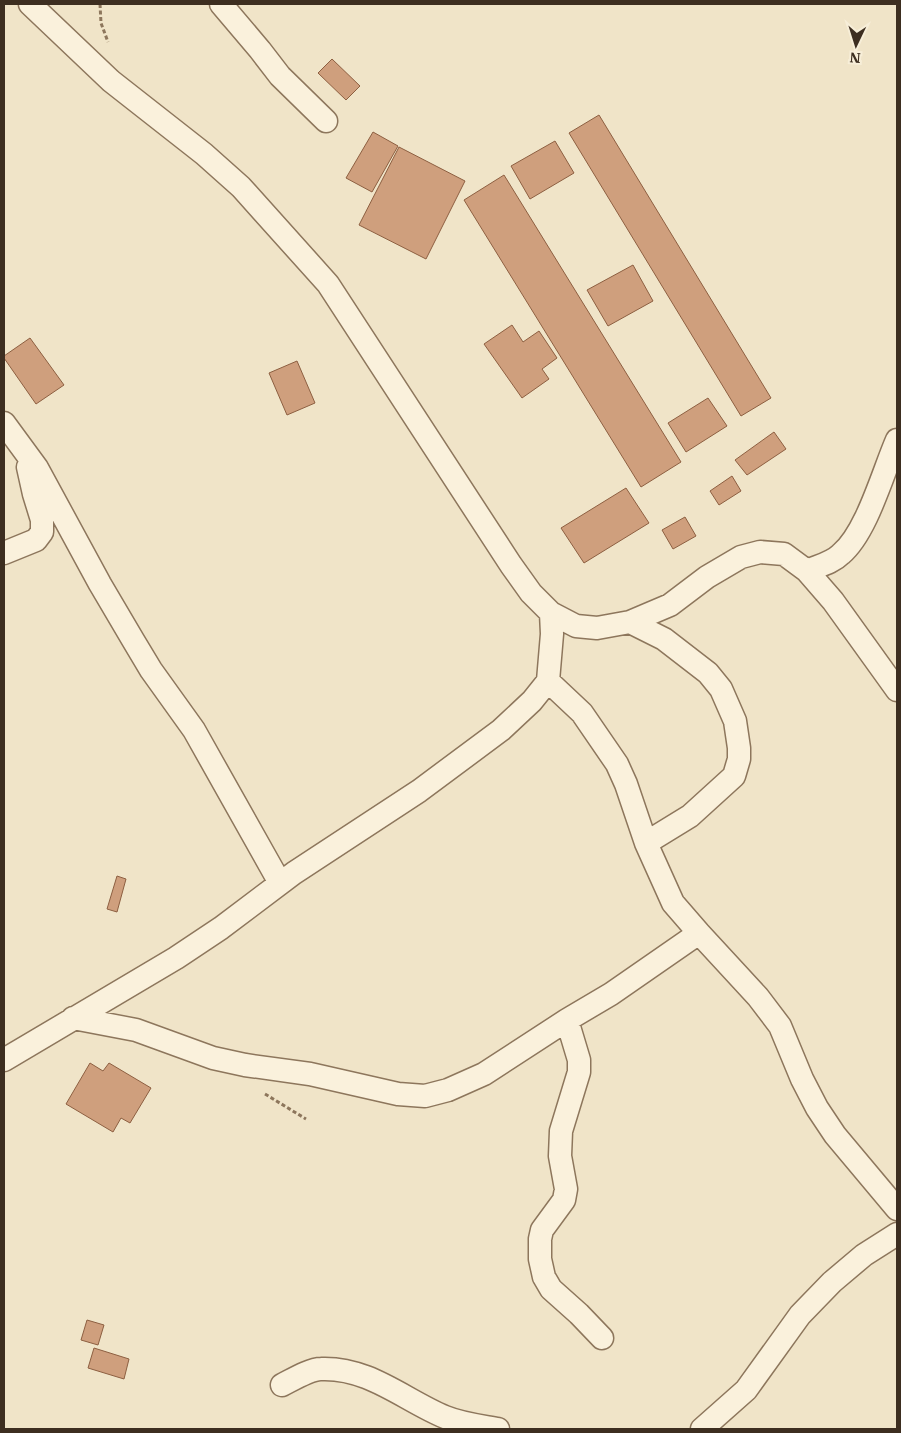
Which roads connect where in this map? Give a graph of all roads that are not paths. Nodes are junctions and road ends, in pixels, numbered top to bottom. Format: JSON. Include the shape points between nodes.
{"nodes":[{"id":1,"x":30,"y":4,"type":"edge"},
{"id":2,"x":221,"y":4,"type":"edge"},
{"id":3,"x":326,"y":121,"type":"dead end"},
{"id":4,"x":4,"y":423,"type":"edge"},
{"id":5,"x":897,"y":440,"type":"edge"},
{"id":6,"x":24,"y":451,"type":"junction"},
{"id":7,"x":4,"y":553,"type":"edge"},
{"id":8,"x":806,"y":571,"type":"junction"},
{"id":9,"x":551,"y":613,"type":"junction"},
{"id":10,"x":630,"y":622,"type":"junction"},
{"id":11,"x":548,"y":681,"type":"junction"},
{"id":12,"x":897,"y":690,"type":"edge"},
{"id":13,"x":646,"y":843,"type":"junction"},
{"id":14,"x":280,"y":883,"type":"junction"},
{"id":15,"x":699,"y":933,"type":"junction"},
{"id":16,"x":73,"y":1018,"type":"junction"},
{"id":17,"x":567,"y":1020,"type":"junction"},
{"id":18,"x":4,"y":1060,"type":"edge"},
{"id":19,"x":897,"y":1210,"type":"edge"},
{"id":20,"x":897,"y":1234,"type":"edge"},
{"id":21,"x":602,"y":1338,"type":"dead end"},
{"id":22,"x":282,"y":1384,"type":"dead end"},
{"id":23,"x":498,"y":1429,"type":"edge"},
{"id":24,"x":702,"y":1429,"type":"edge"}],
"edges":[{"from":1,"to":9,"type":"street","via":[[112,81],[241,187],[328,284],[511,565],[531,593]]},
{"from":2,"to":3,"type":"street","via":[[280,76]]},
{"from":4,"to":6,"type":"street"},
{"from":5,"to":8,"type":"street","via":[[873,502],[853,542],[841,555]]},
{"from":6,"to":7,"type":"street","via":[[42,520],[42,532],[36,540]]},
{"from":6,"to":14,"type":"street","via":[[37,468],[151,670],[194,730]]},
{"from":8,"to":10,"type":"street","via":[[784,554],[760,552],[741,557],[670,604]]},
{"from":8,"to":12,"type":"street","via":[[833,601]]},
{"from":9,"to":10,"type":"street","via":[[576,626],[597,628]]},
{"from":9,"to":11,"type":"street","via":[[552,650]]},
{"from":10,"to":13,"type":"street","via":[[664,639],[708,672],[721,689],[735,720],[739,759],[734,776],[690,816]]},
{"from":11,"to":13,"type":"street","via":[[582,713],[608,748],[626,784]]},
{"from":11,"to":14,"type":"street","via":[[532,701],[460,761]]},
{"from":13,"to":15,"type":"street","via":[[673,903]]},
{"from":14,"to":16,"type":"street","via":[[176,958]]},
{"from":15,"to":17,"type":"street","via":[[611,994]]},
{"from":15,"to":19,"type":"street","via":[[780,1026],[817,1108]]},
{"from":16,"to":17,"type":"street","via":[[136,1030],[213,1058],[310,1074],[398,1094],[426,1096],[484,1074]]},
{"from":16,"to":18,"type":"street"},
{"from":17,"to":21,"type":"street","via":[[579,1072],[561,1131],[560,1156],[566,1189],[564,1200],[542,1230],[540,1259],[544,1277],[552,1289]]},
{"from":20,"to":24,"type":"street","via":[[832,1282],[800,1316],[746,1390]]},
{"from":22,"to":23,"type":"street","via":[[319,1369],[344,1371],[383,1383],[447,1418]]}]}
